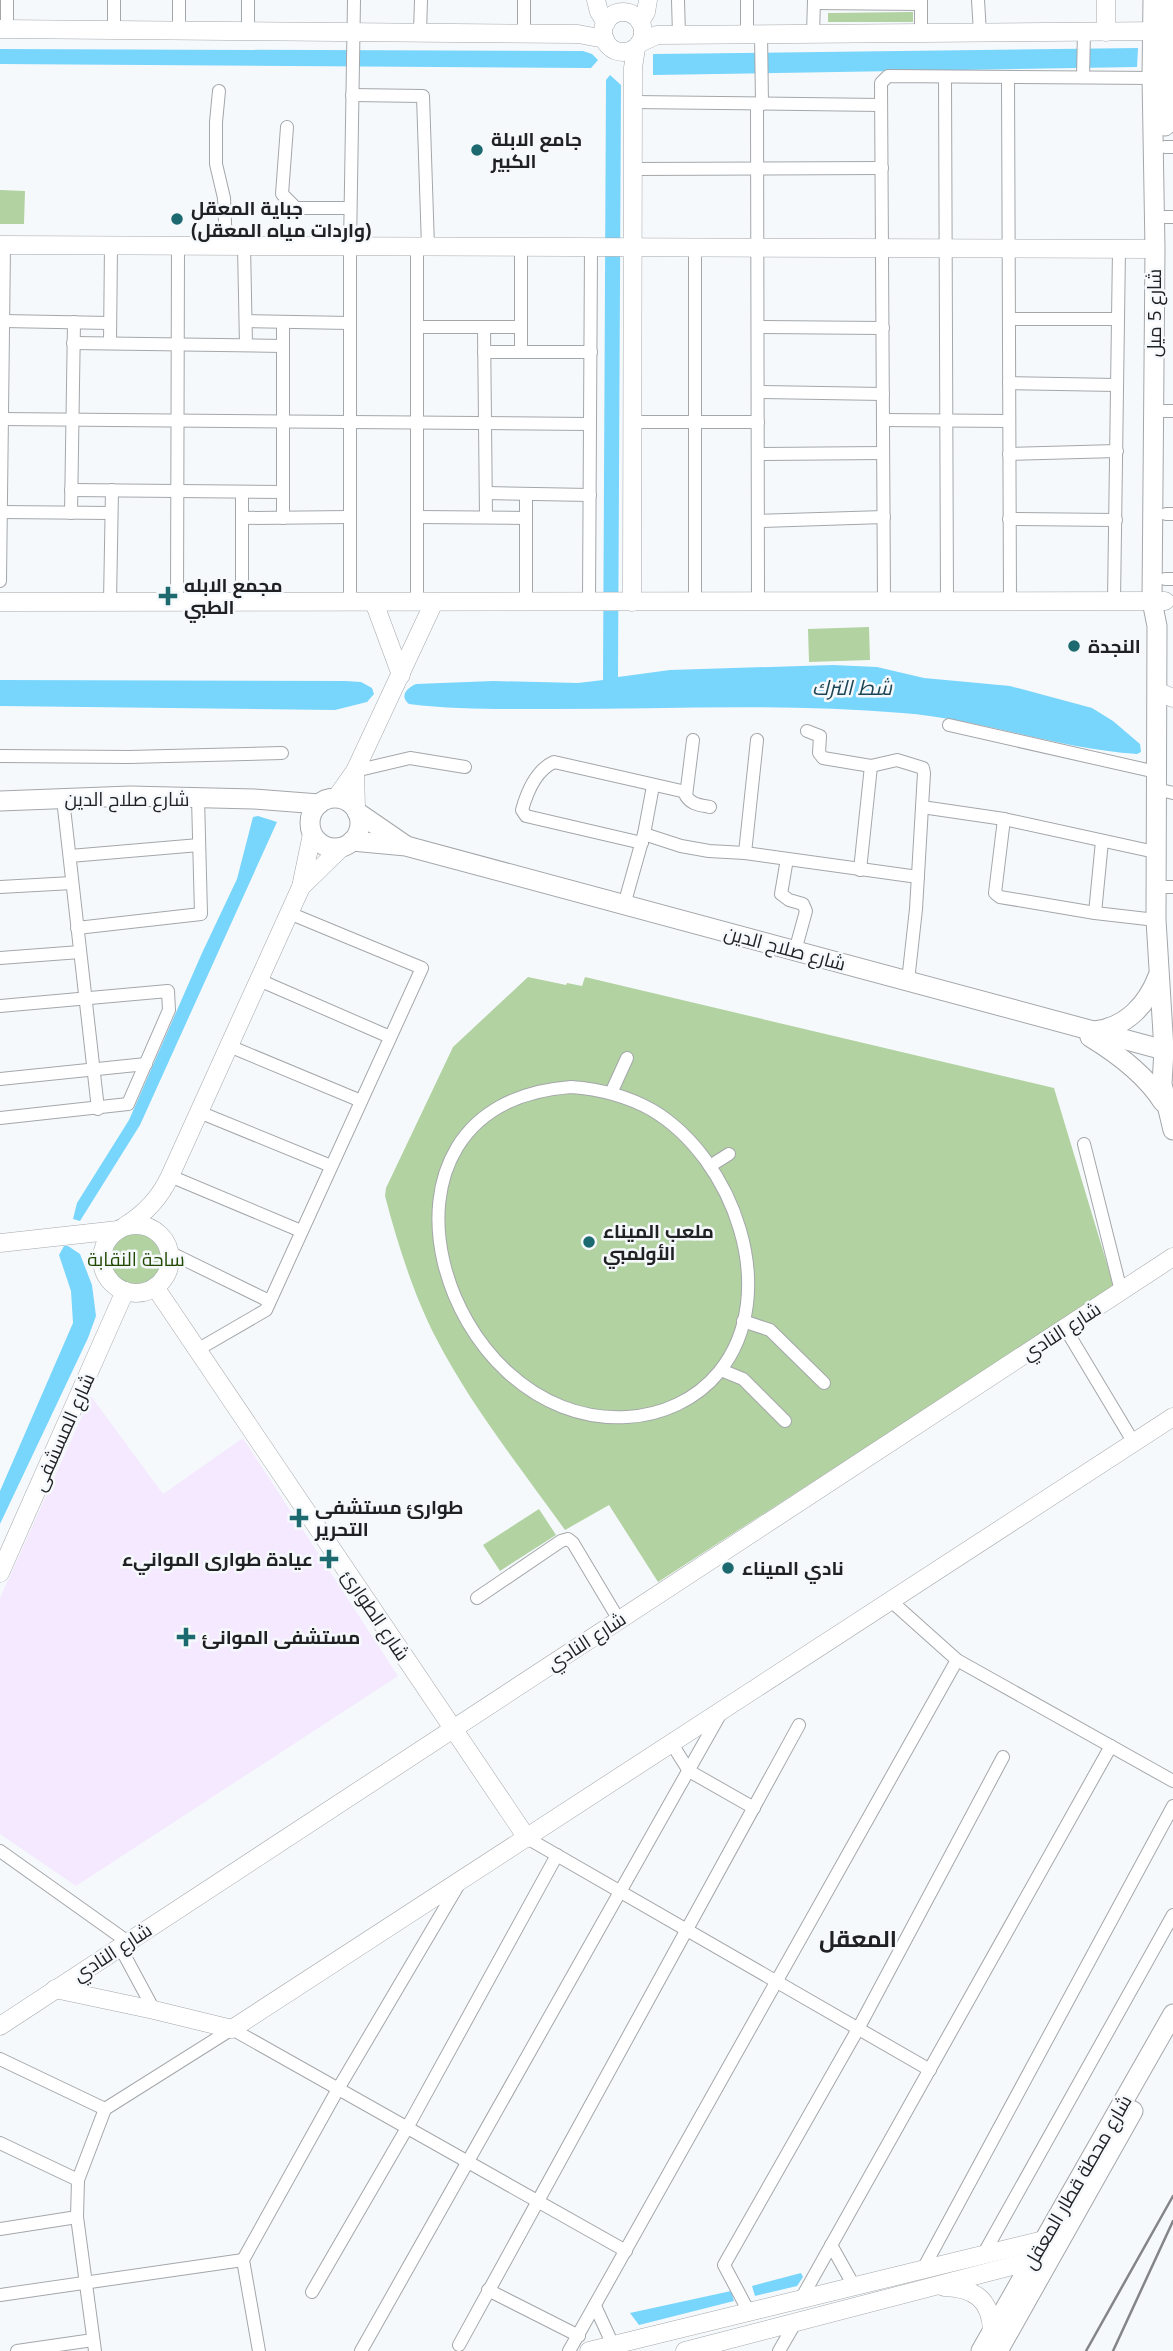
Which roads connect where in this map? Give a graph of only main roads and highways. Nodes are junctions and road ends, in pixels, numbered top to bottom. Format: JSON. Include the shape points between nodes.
{"nodes":[{"id":1,"x":1153,"y":0,"type":"edge"},
{"id":2,"x":1168,"y":0,"type":"edge"},
{"id":3,"x":1165,"y":31,"type":"edge"},
{"id":4,"x":1164,"y":78,"type":"edge"},
{"id":5,"x":1169,"y":147,"type":"edge"},
{"id":6,"x":1169,"y":217,"type":"edge"},
{"id":7,"x":1169,"y":411,"type":"edge"},
{"id":8,"x":1170,"y":514,"type":"edge"},
{"id":9,"x":1169,"y":579,"type":"edge"},
{"id":10,"x":1158,"y":601,"type":"junction"},
{"id":11,"x":1165,"y":694,"type":"edge"},
{"id":12,"x":1161,"y":785,"type":"edge"},
{"id":13,"x":254,"y":799,"type":"junction"},
{"id":14,"x":0,"y":801,"type":"edge"},
{"id":15,"x":327,"y":801,"type":"junction"},
{"id":16,"x":356,"y":811,"type":"junction"},
{"id":17,"x":312,"y":833,"type":"junction"},
{"id":18,"x":346,"y":844,"type":"junction"},
{"id":19,"x":406,"y":846,"type":"junction"},
{"id":20,"x":1164,"y":887,"type":"edge"},
{"id":21,"x":1158,"y":975,"type":"junction"},
{"id":22,"x":1071,"y":1025,"type":"junction"},
{"id":23,"x":1092,"y":1031,"type":"junction"},
{"id":24,"x":1170,"y":1055,"type":"edge"},
{"id":25,"x":1171,"y":1121,"type":"edge"},
{"id":26,"x":1173,"y":2014,"type":"edge"},
{"id":27,"x":1173,"y":2040,"type":"edge"},
{"id":28,"x":1051,"y":2242,"type":"junction"},
{"id":29,"x":1031,"y":2259,"type":"junction"},
{"id":30,"x":981,"y":2351,"type":"edge"},
{"id":31,"x":999,"y":2351,"type":"edge"}],
"edges":[{"from":1,"to":3,"type":"main road","name":"شارع 5 ميل"},
{"from":2,"to":3,"type":"main road","name":"شارع 5 ميل"},
{"from":3,"to":4,"type":"main road","name":"شارع 5 ميل"},
{"from":4,"to":5,"type":"main road","name":"شارع 5 ميل"},
{"from":4,"to":10,"type":"main road","name":"شارع 5 ميل","via":[[1155,249]]},
{"from":5,"to":6,"type":"main road","name":"شارع 5 ميل"},
{"from":6,"to":7,"type":"main road","name":"شارع 5 ميل"},
{"from":7,"to":8,"type":"main road","name":"شارع 5 ميل"},
{"from":8,"to":9,"type":"main road","name":"شارع 5 ميل"},
{"from":9,"to":10,"type":"main road","name":"شارع 5 ميل"},
{"from":10,"to":11,"type":"main road","name":"شارع 5 ميل"},
{"from":11,"to":12,"type":"main road","name":"شارع 5 ميل"},
{"from":12,"to":20,"type":"main road","name":"شارع 5 ميل","via":[[1155,852]]},
{"from":13,"to":14,"type":"main road","name":"شارع صلاح الدين","via":[[130,796]]},
{"from":13,"to":15,"type":"main road","name":"شارع صلاح الدين"},
{"from":13,"to":17,"type":"main road","name":"شارع صلاح الدين"},
{"from":15,"to":16,"type":"main road","via":[[350,803]]},
{"from":15,"to":17,"type":"main road","via":[[310,817]]},
{"from":16,"to":18,"type":"main road","via":[[359,828]]},
{"from":16,"to":19,"type":"main road","name":"شارع صلاح الدين"},
{"from":17,"to":18,"type":"main road","via":[[324,846]]},
{"from":18,"to":19,"type":"main road","name":"شارع صلاح الدين"},
{"from":19,"to":22,"type":"main road","name":"شارع صلاح الدين"},
{"from":20,"to":21,"type":"main road","name":"شارع 5 ميل","via":[[1156,920]]},
{"from":21,"to":23,"type":"main road","via":[[1133,1015],[1115,1027]]},
{"from":21,"to":24,"type":"main road","name":"شارع 5 ميل"},
{"from":22,"to":23,"type":"main road","name":"شارع صلاح الدين"},
{"from":22,"to":25,"type":"main road","via":[[1136,1070],[1153,1088]]},
{"from":23,"to":24,"type":"main road","name":"شارع صلاح الدين"},
{"from":24,"to":25,"type":"main road","via":[[1162,1084]]},
{"from":26,"to":28,"type":"main road","name":"شارع محطة قطار المعقل"},
{"from":27,"to":28,"type":"main road","name":"شارع محطة قطار المعقل"},
{"from":28,"to":29,"type":"main road","name":"شارع محطة قطار المعقل"},
{"from":29,"to":30,"type":"main road","name":"شارع محطة قطار المعقل"},
{"from":29,"to":31,"type":"main road","name":"شارع محطة قطار المعقل"}]}
